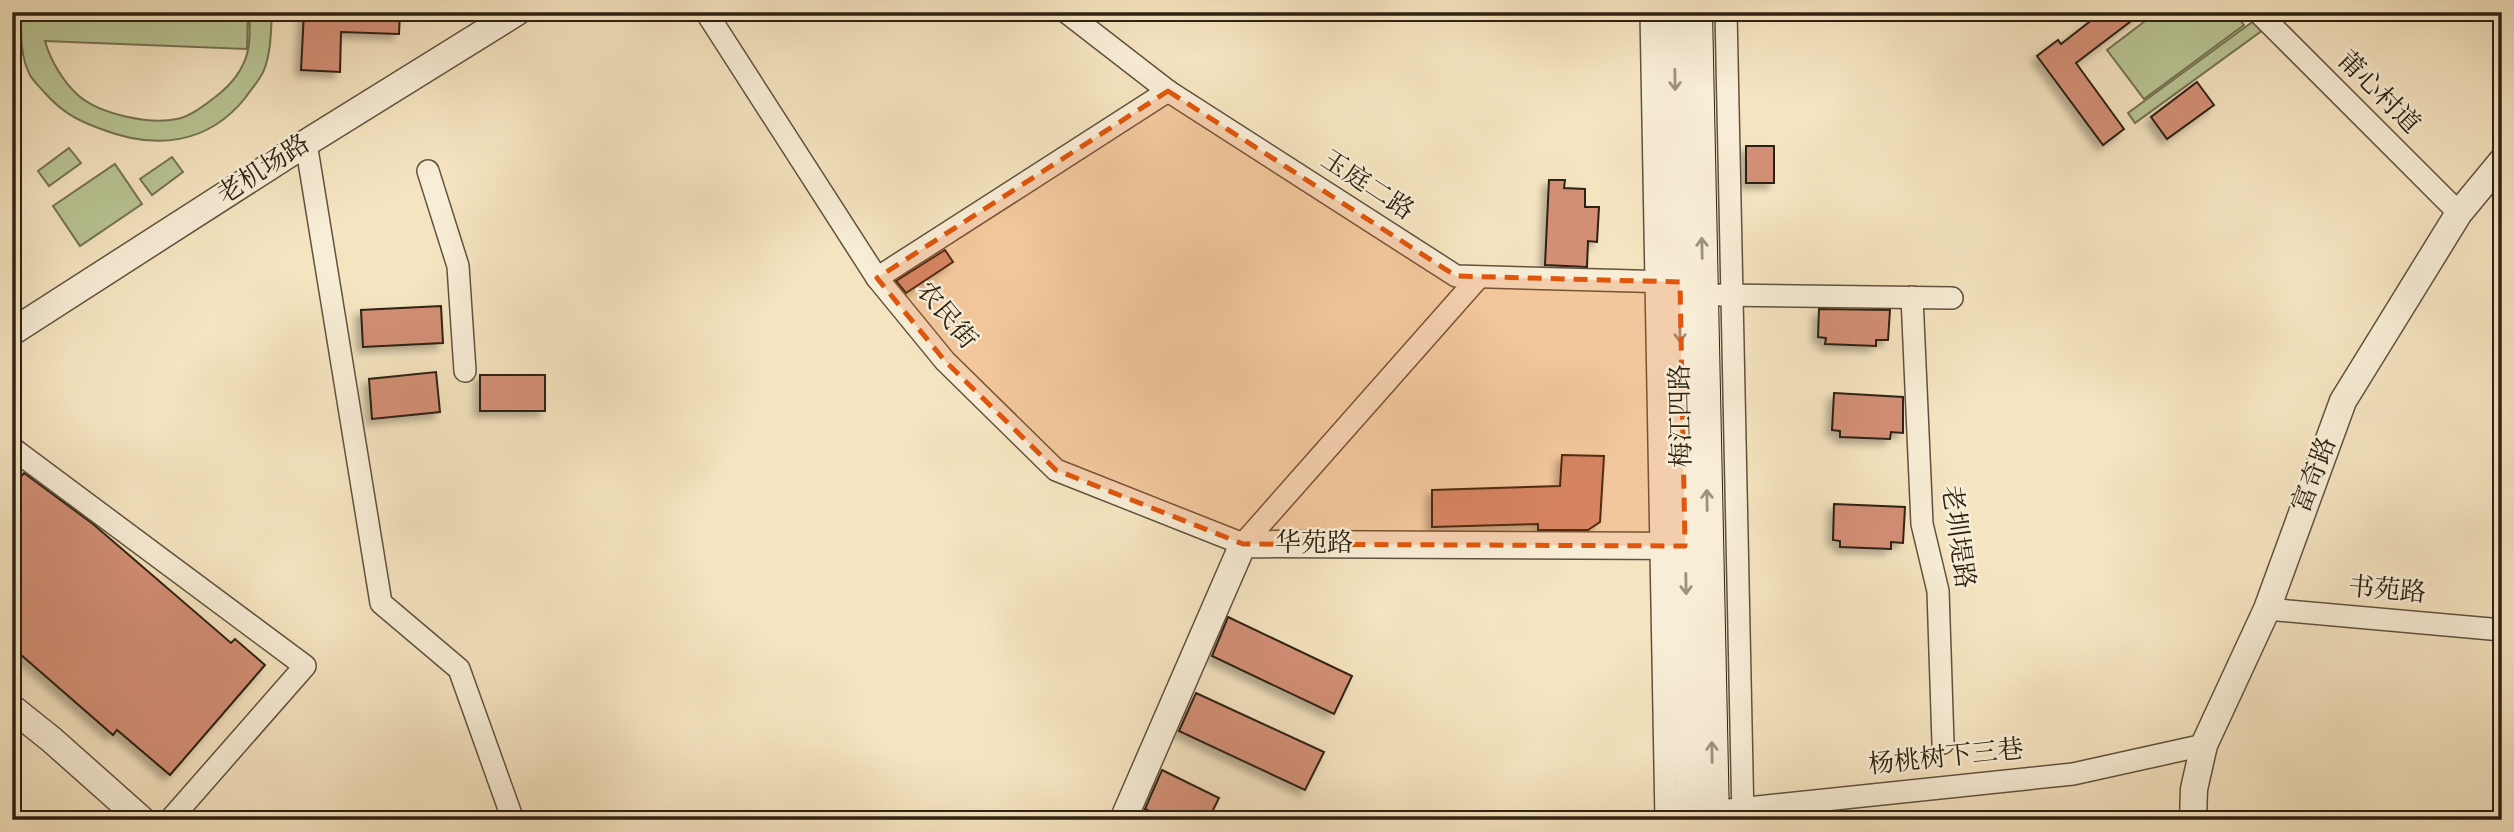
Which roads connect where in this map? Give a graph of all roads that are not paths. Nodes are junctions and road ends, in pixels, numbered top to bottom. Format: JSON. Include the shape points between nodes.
{"nodes":[{"id":1,"x":517,"y":12,"type":"edge"},
{"id":2,"x":706,"y":12,"type":"edge"},
{"id":3,"x":1066,"y":12,"type":"edge"},
{"id":4,"x":1651,"y":12,"type":"edge"},
{"id":5,"x":1674,"y":12,"type":"edge"},
{"id":6,"x":1697,"y":12,"type":"edge"},
{"id":7,"x":1727,"y":12,"type":"edge"},
{"id":8,"x":2258,"y":12,"type":"edge"},
{"id":9,"x":1168,"y":91,"type":"junction"},
{"id":10,"x":306,"y":143,"type":"junction"},
{"id":11,"x":2502,"y":161,"type":"edge"},
{"id":12,"x":428,"y":171,"type":"dead end"},
{"id":13,"x":2459,"y":213,"type":"junction"},
{"id":14,"x":1479,"y":277,"type":"junction"},
{"id":15,"x":877,"y":278,"type":"junction"},
{"id":16,"x":1680,"y":288,"type":"junction"},
{"id":17,"x":1912,"y":297,"type":"junction"},
{"id":18,"x":1952,"y":298,"type":"dead end"},
{"id":19,"x":12,"y":332,"type":"edge"},
{"id":20,"x":465,"y":371,"type":"dead end"},
{"id":21,"x":12,"y":448,"type":"edge"},
{"id":22,"x":1243,"y":544,"type":"junction"},
{"id":23,"x":1685,"y":546,"type":"junction"},
{"id":24,"x":2267,"y":608,"type":"junction"},
{"id":25,"x":2502,"y":630,"type":"edge"},
{"id":26,"x":12,"y":708,"type":"edge"},
{"id":27,"x":1943,"y":743,"type":"dead end"},
{"id":28,"x":2204,"y":745,"type":"junction"},
{"id":29,"x":1690,"y":818,"type":"edge"},
{"id":30,"x":142,"y":820,"type":"edge"},
{"id":31,"x":170,"y":820,"type":"edge"},
{"id":32,"x":513,"y":820,"type":"edge"},
{"id":33,"x":1123,"y":820,"type":"edge"},
{"id":34,"x":1658,"y":820,"type":"edge"},
{"id":35,"x":1742,"y":820,"type":"edge"},
{"id":36,"x":2193,"y":820,"type":"edge"}],
"edges":[{"from":1,"to":10,"type":"street","name":"老机场路"},
{"from":2,"to":15,"type":"street","name":"农民街"},
{"from":3,"to":9,"type":"street","name":"玉庭二路"},
{"from":4,"to":29,"type":"street"},
{"from":5,"to":16,"type":"main road","name":"梅江四路","one_way":true},
{"from":29,"to":6,"type":"main road","name":"梅江四路","one_way":true},
{"from":7,"to":35,"type":"street"},
{"from":8,"to":13,"type":"street","name":"莆心村道"},
{"from":9,"to":14,"type":"street","name":"玉庭二路","via":[[1456,276]]},
{"from":9,"to":15,"type":"street"},
{"from":10,"to":19,"type":"street","name":"老机场路"},
{"from":10,"to":32,"type":"street","via":[[381,603],[459,669]]},
{"from":11,"to":13,"type":"street","name":"富奇路"},
{"from":12,"to":20,"type":"street","via":[[458,266]]},
{"from":13,"to":24,"type":"street","name":"富奇路","via":[[2343,401]]},
{"from":14,"to":16,"type":"street","name":"玉庭二路"},
{"from":14,"to":22,"type":"street"},
{"from":15,"to":22,"type":"street","name":"农民街","via":[[945,361],[1056,470]]},
{"from":16,"to":17,"type":"street","name":"玉庭二路"},
{"from":16,"to":23,"type":"main road","name":"梅江四路","one_way":true},
{"from":17,"to":18,"type":"street","name":"玉庭二路"},
{"from":17,"to":27,"type":"street","name":"老圳堤路","via":[[1922,524],[1938,591]]},
{"from":21,"to":31,"type":"street","via":[[305,666]]},
{"from":22,"to":23,"type":"street","name":"华苑路"},
{"from":22,"to":33,"type":"street","name":"华苑路"},
{"from":23,"to":29,"type":"main road","name":"梅江四路","one_way":true},
{"from":24,"to":25,"type":"street","name":"书苑路"},
{"from":24,"to":28,"type":"street","name":"富奇路"},
{"from":26,"to":30,"type":"street"},
{"from":28,"to":29,"type":"street","name":"杨桃树下三巷","via":[[2073,774],[1847,796]]},
{"from":28,"to":36,"type":"street","name":"富奇路","via":[[2194,789]]},
{"from":29,"to":34,"type":"street","name":"杨桃树下三巷"}]}
